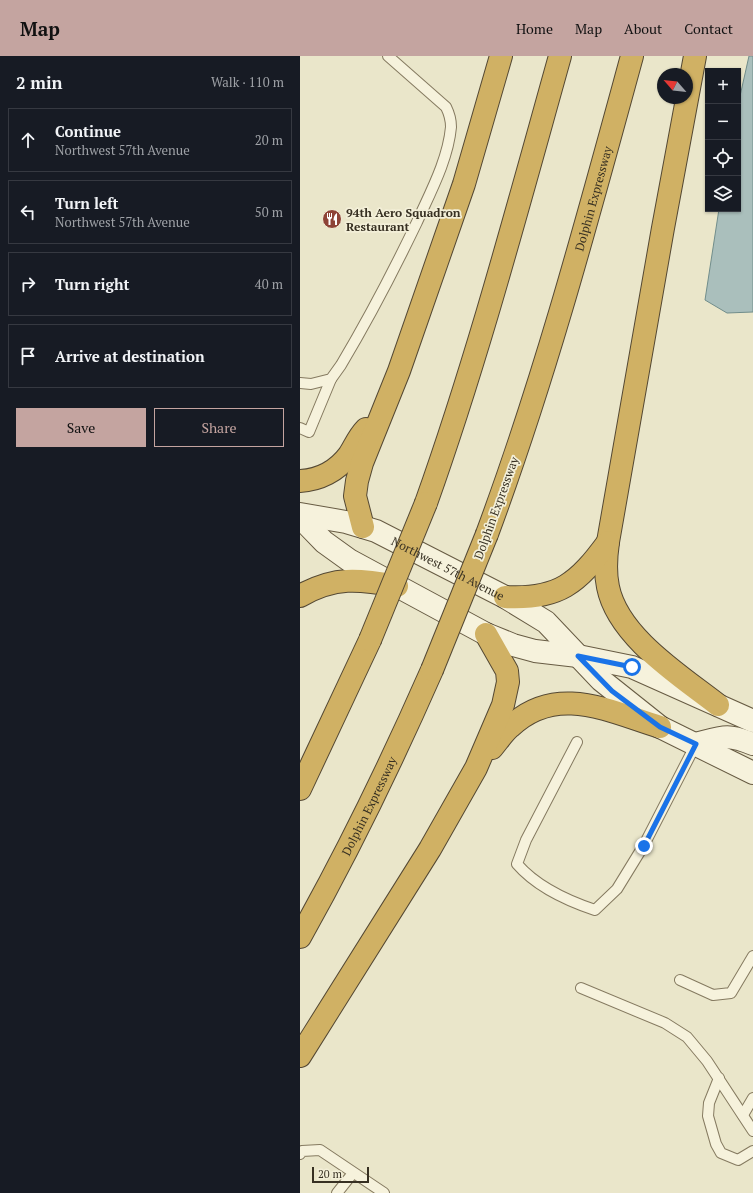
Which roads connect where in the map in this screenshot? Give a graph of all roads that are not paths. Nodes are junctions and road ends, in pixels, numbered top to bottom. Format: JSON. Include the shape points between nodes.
{"nodes":[{"id":1,"x":388,"y":56,"type":"edge"},
{"id":2,"x":501,"y":56,"type":"edge"},
{"id":3,"x":560,"y":56,"type":"edge"},
{"id":4,"x":632,"y":56,"type":"edge"},
{"id":5,"x":695,"y":56,"type":"edge"},
{"id":6,"x":331,"y":379,"type":"junction"},
{"id":7,"x":300,"y":383,"type":"edge"},
{"id":8,"x":385,"y":409,"type":"junction"},
{"id":9,"x":300,"y":428,"type":"edge"},
{"id":10,"x":300,"y":481,"type":"edge"},
{"id":11,"x":300,"y":514,"type":"edge"},
{"id":12,"x":300,"y":517,"type":"edge"},
{"id":13,"x":363,"y":527,"type":"junction"},
{"id":14,"x":608,"y":542,"type":"junction"},
{"id":15,"x":397,"y":586,"type":"junction"},
{"id":16,"x":300,"y":596,"type":"edge"},
{"id":17,"x":505,"y":597,"type":"junction"},
{"id":18,"x":486,"y":634,"type":"junction"},
{"id":19,"x":578,"y":656,"type":"junction"},
{"id":20,"x":718,"y":705,"type":"junction"},
{"id":21,"x":753,"y":721,"type":"edge"},
{"id":22,"x":660,"y":727,"type":"junction"},
{"id":23,"x":577,"y":742,"type":"dead end"},
{"id":24,"x":696,"y":744,"type":"junction"},
{"id":25,"x":753,"y":744,"type":"edge"},
{"id":26,"x":476,"y":768,"type":"junction"},
{"id":27,"x":753,"y":773,"type":"edge"},
{"id":28,"x":300,"y":789,"type":"edge"},
{"id":29,"x":300,"y":937,"type":"edge"},
{"id":30,"x":753,"y":956,"type":"edge"},
{"id":31,"x":680,"y":980,"type":"dead end"},
{"id":32,"x":582,"y":988,"type":"dead end"},
{"id":33,"x":300,"y":1056,"type":"edge"},
{"id":34,"x":719,"y":1078,"type":"junction"},
{"id":35,"x":753,"y":1098,"type":"edge"},
{"id":36,"x":744,"y":1116,"type":"junction"},
{"id":37,"x":753,"y":1131,"type":"edge"},
{"id":38,"x":753,"y":1151,"type":"edge"},
{"id":39,"x":300,"y":1154,"type":"edge"},
{"id":40,"x":353,"y":1173,"type":"junction"},
{"id":41,"x":336,"y":1193,"type":"edge"},
{"id":42,"x":384,"y":1193,"type":"edge"}],
"edges":[{"from":1,"to":6,"type":"lane","via":[[446,107],[450,114],[451,126],[448,143],[433,185],[397,264]]},
{"from":2,"to":8,"type":"highway","via":[[464,184]]},
{"from":3,"to":28,"type":"highway","bridge":true,"via":[[469,379],[426,503],[370,640]]},
{"from":4,"to":29,"type":"highway","name":"Dolphin Expressway","bridge":true,"via":[[560,314],[526,424],[487,534],[396,752]]},
{"from":5,"to":14,"type":"highway"},
{"from":6,"to":7,"type":"lane","via":[[311,384]]},
{"from":6,"to":9,"type":"lane","via":[[309,432]]},
{"from":8,"to":10,"type":"highway","via":[[360,435],[349,455],[336,468],[323,477]]},
{"from":8,"to":13,"type":"highway","via":[[357,481],[355,496]]},
{"from":11,"to":13,"type":"main road","name":"Northwest 57th Avenue","via":[[331,518]]},
{"from":12,"to":15,"type":"main road","via":[[338,553]]},
{"from":13,"to":17,"type":"main road","name":"Northwest 57th Avenue","via":[[376,531]]},
{"from":14,"to":17,"type":"highway","via":[[588,569],[569,585],[537,596]]},
{"from":14,"to":20,"type":"highway","via":[[608,587],[621,620],[660,660]]},
{"from":15,"to":16,"type":"highway","via":[[353,579],[318,586]]},
{"from":15,"to":18,"type":"main road"},
{"from":17,"to":19,"type":"main road","name":"Northwest 57th Avenue","via":[[546,622]]},
{"from":18,"to":19,"type":"main road","via":[[535,651]]},
{"from":18,"to":26,"type":"highway","via":[[507,671],[508,682],[504,705]]},
{"from":19,"to":20,"type":"main road","via":[[632,667]]},
{"from":19,"to":22,"type":"main road","name":"Northwest 57th Avenue","via":[[612,691]]},
{"from":20,"to":21,"type":"main road"},
{"from":22,"to":24,"type":"main road","name":"Northwest 57th Avenue"},
{"from":22,"to":26,"type":"highway","via":[[589,704],[557,703],[525,715],[509,727]]},
{"from":23,"to":24,"type":"lane","via":[[526,840],[517,864],[526,874],[573,902],[595,910],[618,889],[644,846]]},
{"from":24,"to":25,"type":"main road","via":[[724,736],[739,738]]},
{"from":24,"to":27,"type":"main road","name":"Northwest 57th Avenue"},
{"from":26,"to":33,"type":"highway","via":[[430,849]]},
{"from":30,"to":31,"type":"lane","via":[[731,993],[714,995]]},
{"from":32,"to":34,"type":"lane","via":[[678,1030],[698,1048]]},
{"from":34,"to":36,"type":"lane"},
{"from":34,"to":38,"type":"lane","via":[[709,1103],[708,1116],[720,1153],[738,1160]]},
{"from":35,"to":36,"type":"lane"},
{"from":36,"to":37,"type":"lane"},
{"from":39,"to":40,"type":"lane","via":[[302,1150],[320,1150]]},
{"from":40,"to":41,"type":"lane"},
{"from":40,"to":42,"type":"lane"}]}
